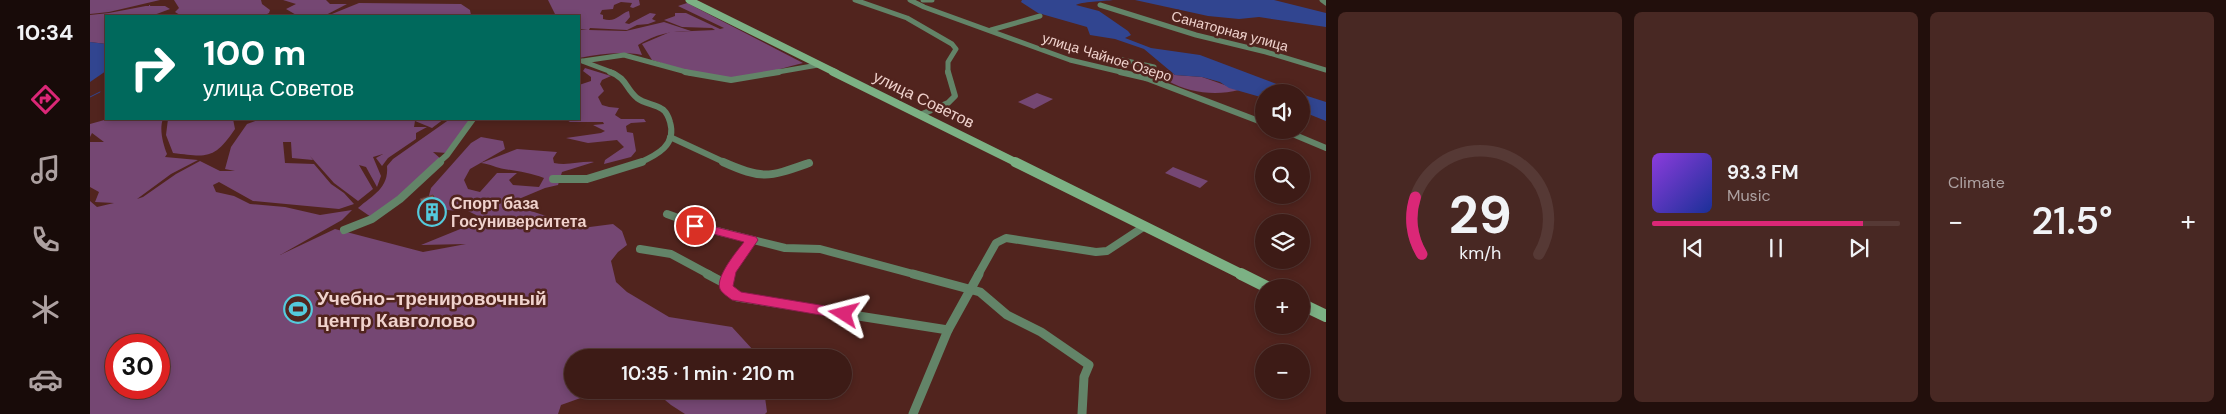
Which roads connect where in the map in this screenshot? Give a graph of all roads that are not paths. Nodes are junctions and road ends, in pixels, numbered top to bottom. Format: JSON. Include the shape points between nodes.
{"nodes":[{"id":1,"x":689,"y":0,"type":"edge"},
{"id":2,"x":855,"y":0,"type":"edge"},
{"id":3,"x":910,"y":0,"type":"edge"},
{"id":4,"x":923,"y":0,"type":"edge"},
{"id":5,"x":932,"y":0,"type":"edge"},
{"id":6,"x":1322,"y":0,"type":"edge"},
{"id":7,"x":1326,"y":3,"type":"edge"},
{"id":8,"x":1100,"y":5,"type":"dead end"},
{"id":9,"x":1040,"y":16,"type":"dead end"},
{"id":10,"x":991,"y":30,"type":"junction"},
{"id":11,"x":1118,"y":58,"type":"dead end"},
{"id":12,"x":580,"y":62,"type":"edge"},
{"id":13,"x":818,"y":64,"type":"junction"},
{"id":14,"x":1326,"y":70,"type":"edge"},
{"id":15,"x":1146,"y":78,"type":"junction"},
{"id":16,"x":920,"y":115,"type":"junction"},
{"id":17,"x":472,"y":120,"type":"edge"},
{"id":18,"x":1255,"y":120,"type":"edge"},
{"id":19,"x":670,"y":137,"type":"junction"},
{"id":20,"x":1305,"y":139,"type":"edge"},
{"id":21,"x":1326,"y":148,"type":"edge"},
{"id":22,"x":809,"y":163,"type":"dead end"},
{"id":23,"x":553,"y":179,"type":"dead end"},
{"id":24,"x":667,"y":214,"type":"dead end"},
{"id":25,"x":1145,"y":226,"type":"junction"},
{"id":26,"x":344,"y":230,"type":"dead end"},
{"id":27,"x":752,"y":240,"type":"junction"},
{"id":28,"x":640,"y":249,"type":"dead end"},
{"id":29,"x":1255,"y":281,"type":"edge"},
{"id":30,"x":726,"y":284,"type":"junction"},
{"id":31,"x":970,"y":288,"type":"junction"},
{"id":32,"x":1310,"y":308,"type":"edge"},
{"id":33,"x":1326,"y":316,"type":"edge"},
{"id":34,"x":948,"y":330,"type":"junction"},
{"id":35,"x":913,"y":414,"type":"edge"},
{"id":36,"x":1082,"y":414,"type":"edge"}],
"edges":[{"from":1,"to":13,"type":"main road","name":"улица Советов"},
{"from":2,"to":16,"type":"street","via":[[907,18],[956,49],[947,64],[947,76],[955,96],[948,103]]},
{"from":3,"to":10,"type":"street","name":"улица Чайное Озеро"},
{"from":4,"to":5,"type":"street"},
{"from":6,"to":7,"type":"street"},
{"from":8,"to":14,"type":"street","name":"Санаторная улица"},
{"from":9,"to":10,"type":"street"},
{"from":10,"to":15,"type":"street","name":"улица Чайное Озеро","via":[[1070,60]]},
{"from":11,"to":15,"type":"street","via":[[1154,67]]},
{"from":12,"to":13,"type":"street","via":[[624,55],[701,76],[731,80]]},
{"from":12,"to":19,"type":"street","via":[[624,78],[632,94],[646,104],[663,109],[670,120]]},
{"from":13,"to":16,"type":"main road","name":"улица Советов"},
{"from":15,"to":18,"type":"street","name":"улица Чайное Озеро"},
{"from":16,"to":25,"type":"main road","name":"улица Советов"},
{"from":17,"to":26,"type":"street","via":[[447,155],[400,199],[372,219]]},
{"from":19,"to":22,"type":"street","via":[[741,170],[762,176]]},
{"from":19,"to":23,"type":"street","via":[[662,151],[644,161],[587,179]]},
{"from":20,"to":21,"type":"street"},
{"from":24,"to":27,"type":"street","via":[[695,226]]},
{"from":25,"to":29,"type":"main road","name":"улица Советов"},
{"from":25,"to":31,"type":"street","via":[[1102,252],[1006,238],[996,242]]},
{"from":27,"to":30,"type":"street","via":[[730,271]]},
{"from":27,"to":31,"type":"street","via":[[785,248],[820,249]]},
{"from":28,"to":30,"type":"street","via":[[671,254]]},
{"from":30,"to":34,"type":"street","via":[[726,288],[737,297]]},
{"from":31,"to":34,"type":"street"},
{"from":31,"to":36,"type":"street","via":[[980,292],[1007,315],[1041,332],[1089,365],[1084,377]]},
{"from":32,"to":33,"type":"main road"},
{"from":34,"to":35,"type":"street"}]}
